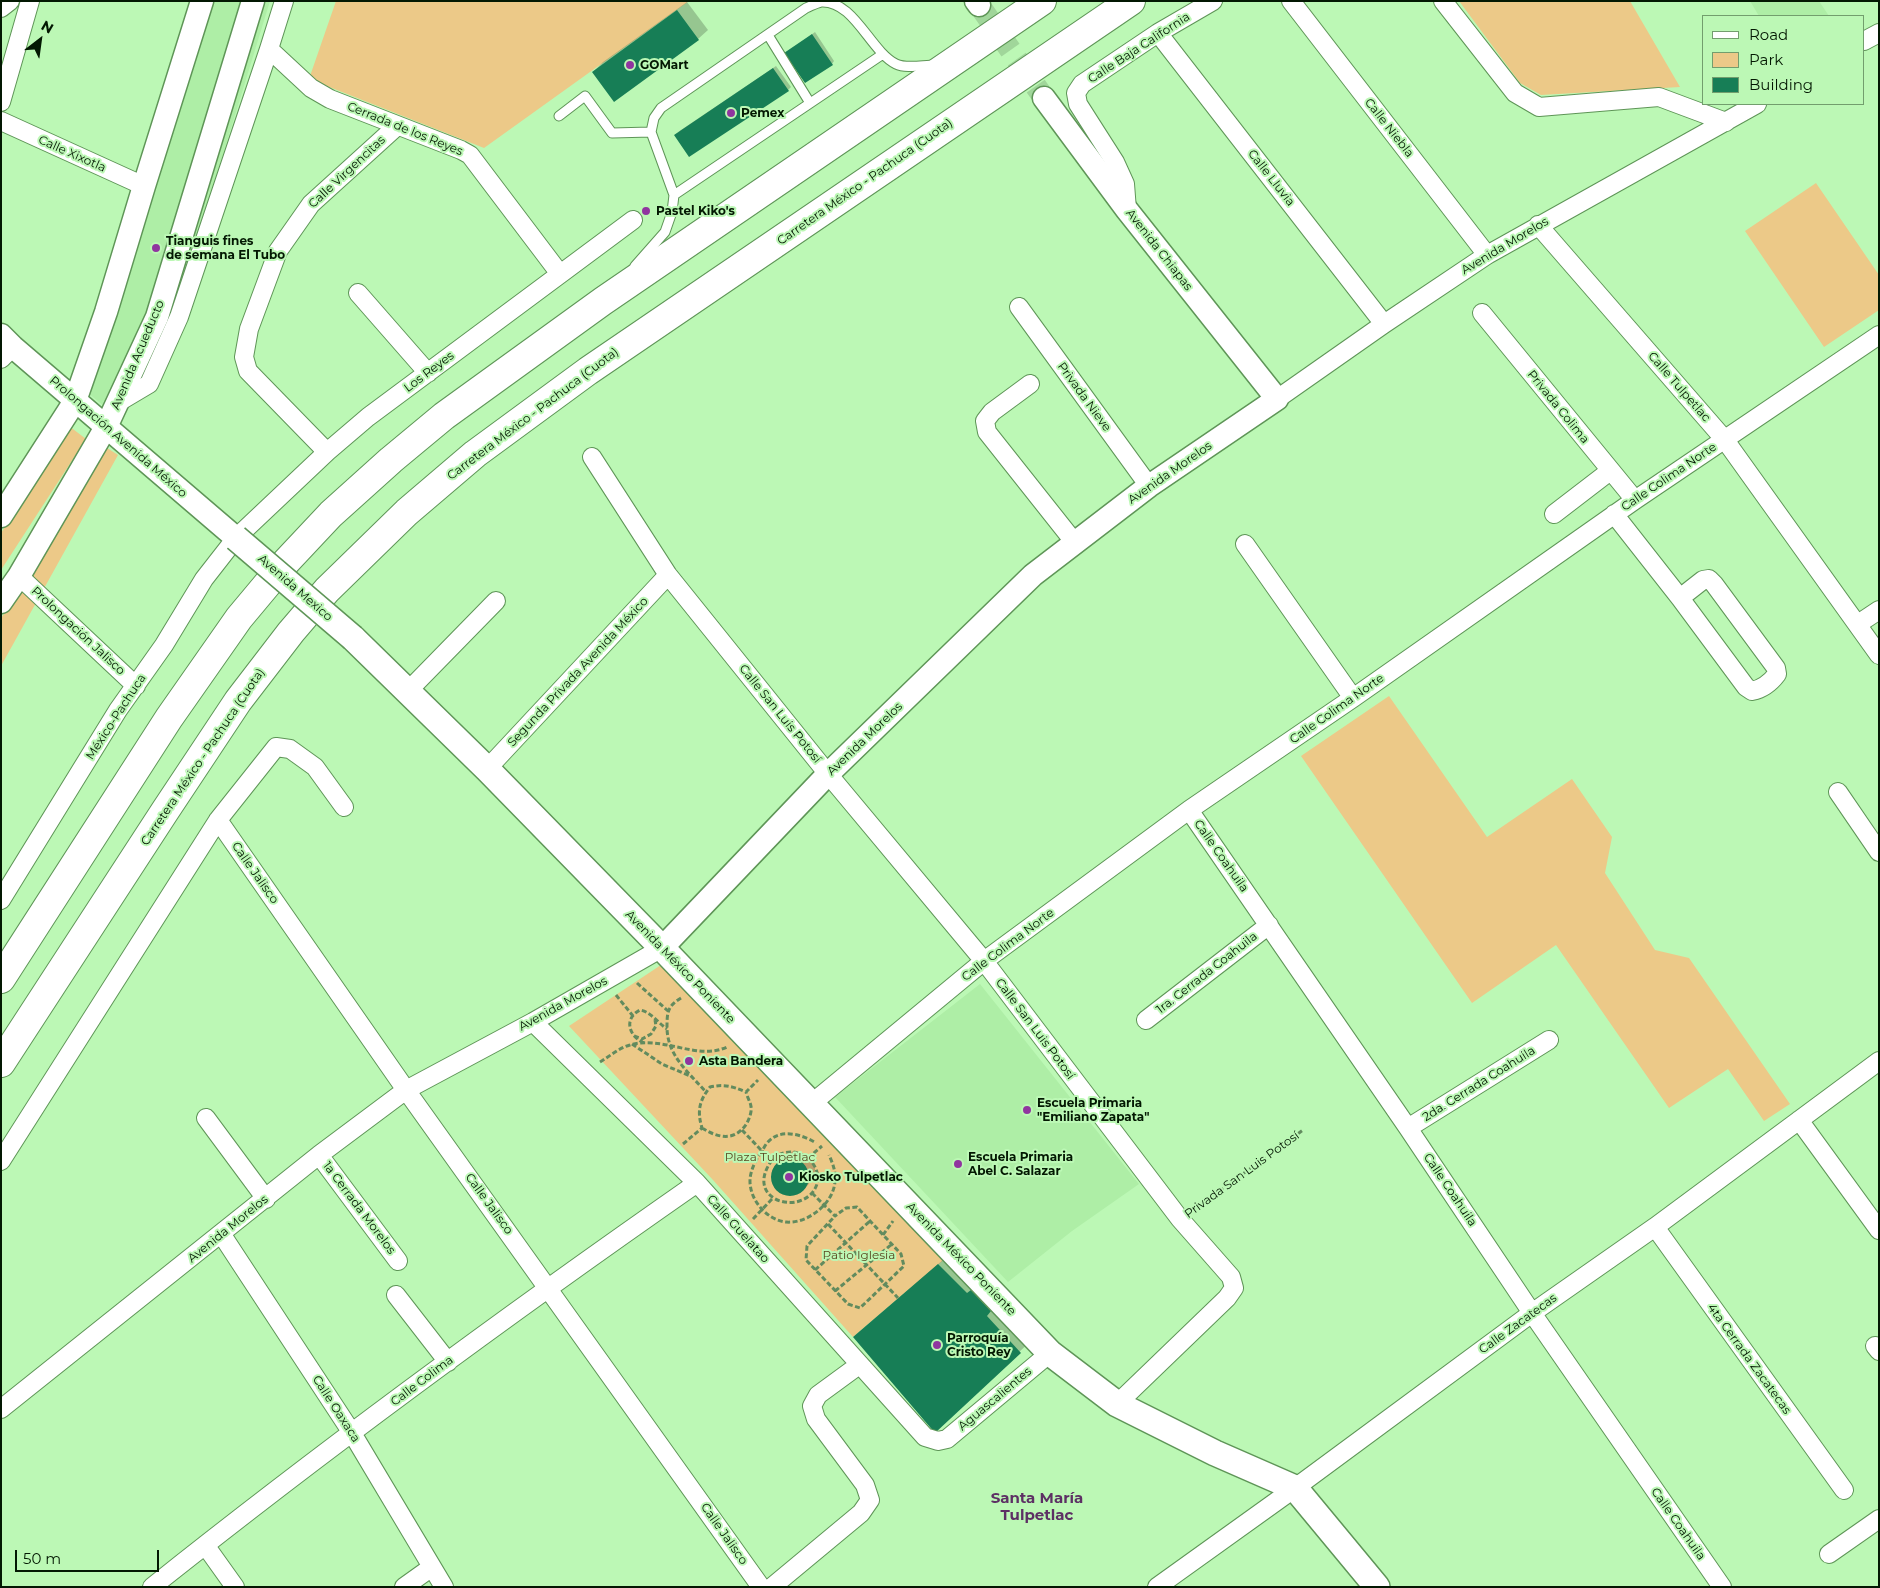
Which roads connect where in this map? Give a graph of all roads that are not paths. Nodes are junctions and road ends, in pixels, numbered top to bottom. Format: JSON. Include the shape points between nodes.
{"nodes":[{"id":1,"x":10,"y":1,"type":"edge"},
{"id":2,"x":30,"y":1,"type":"edge"},
{"id":3,"x":202,"y":1,"type":"edge"},
{"id":4,"x":253,"y":1,"type":"edge"},
{"id":5,"x":284,"y":1,"type":"edge"},
{"id":6,"x":1042,"y":1,"type":"edge"},
{"id":7,"x":1131,"y":1,"type":"edge"},
{"id":8,"x":1213,"y":1,"type":"edge"},
{"id":9,"x":1291,"y":1,"type":"edge"},
{"id":10,"x":1443,"y":1,"type":"edge"},
{"id":11,"x":1,"y":8,"type":"edge"},
{"id":12,"x":1158,"y":33,"type":"junction"},
{"id":13,"x":1879,"y":33,"type":"edge"},
{"id":14,"x":768,"y":35,"type":"junction"},
{"id":15,"x":1865,"y":40,"type":"edge"},
{"id":16,"x":270,"y":49,"type":"junction"},
{"id":17,"x":883,"y":54,"type":"junction"},
{"id":18,"x":950,"y":64,"type":"junction"},
{"id":19,"x":1044,"y":98,"type":"tunnel mouth"},
{"id":20,"x":1,"y":102,"type":"edge"},
{"id":21,"x":810,"y":103,"type":"junction"},
{"id":22,"x":1755,"y":105,"type":"edge"},
{"id":23,"x":558,"y":116,"type":"dead end"},
{"id":24,"x":1,"y":122,"type":"edge"},
{"id":25,"x":1726,"y":122,"type":"junction"},
{"id":26,"x":397,"y":126,"type":"junction"},
{"id":27,"x":651,"y":132,"type":"junction"},
{"id":28,"x":144,"y":186,"type":"junction"},
{"id":29,"x":674,"y":195,"type":"junction"},
{"id":30,"x":1127,"y":210,"type":"junction"},
{"id":31,"x":633,"y":220,"type":"dead end"},
{"id":32,"x":1538,"y":225,"type":"junction"},
{"id":33,"x":1487,"y":255,"type":"junction"},
{"id":34,"x":560,"y":274,"type":"junction"},
{"id":35,"x":358,"y":293,"type":"dead end"},
{"id":36,"x":603,"y":301,"type":"junction"},
{"id":37,"x":1019,"y":307,"type":"dead end"},
{"id":38,"x":1482,"y":313,"type":"dead end"},
{"id":39,"x":1384,"y":324,"type":"junction"},
{"id":40,"x":1879,"y":335,"type":"edge"},
{"id":41,"x":5,"y":347,"type":"edge"},
{"id":42,"x":428,"y":373,"type":"junction"},
{"id":43,"x":1030,"y":384,"type":"dead end"},
{"id":44,"x":1277,"y":399,"type":"junction"},
{"id":45,"x":75,"y":401,"type":"junction"},
{"id":46,"x":117,"y":403,"type":"junction"},
{"id":47,"x":106,"y":427,"type":"junction"},
{"id":48,"x":1725,"y":440,"type":"junction"},
{"id":49,"x":326,"y":452,"type":"junction"},
{"id":50,"x":592,"y":457,"type":"dead end"},
{"id":51,"x":1610,"y":471,"type":"junction"},
{"id":52,"x":1149,"y":486,"type":"junction"},
{"id":53,"x":1635,"y":500,"type":"junction"},
{"id":54,"x":1554,"y":514,"type":"dead end"},
{"id":55,"x":1614,"y":514,"type":"junction"},
{"id":56,"x":1,"y":516,"type":"edge"},
{"id":57,"x":236,"y":538,"type":"junction"},
{"id":58,"x":1075,"y":543,"type":"junction"},
{"id":59,"x":1245,"y":544,"type":"dead end"},
{"id":60,"x":668,"y":575,"type":"junction"},
{"id":61,"x":19,"y":576,"type":"junction"},
{"id":62,"x":1680,"y":598,"type":"junction"},
{"id":63,"x":496,"y":601,"type":"dead end"},
{"id":64,"x":1,"y":602,"type":"edge"},
{"id":65,"x":1879,"y":610,"type":"edge"},
{"id":66,"x":1858,"y":624,"type":"junction"},
{"id":67,"x":353,"y":638,"type":"joint"},
{"id":68,"x":1879,"y":655,"type":"edge"},
{"id":69,"x":136,"y":686,"type":"junction"},
{"id":70,"x":408,"y":692,"type":"junction"},
{"id":71,"x":1353,"y":698,"type":"junction"},
{"id":72,"x":487,"y":769,"type":"junction"},
{"id":73,"x":828,"y":774,"type":"junction"},
{"id":74,"x":1838,"y":792,"type":"dead end"},
{"id":75,"x":344,"y":807,"type":"dead end"},
{"id":76,"x":1189,"y":810,"type":"junction"},
{"id":77,"x":218,"y":820,"type":"junction"},
{"id":78,"x":1879,"y":852,"type":"edge"},
{"id":79,"x":1,"y":900,"type":"edge"},
{"id":80,"x":1269,"y":925,"type":"junction"},
{"id":81,"x":662,"y":948,"type":"junction"},
{"id":82,"x":984,"y":961,"type":"junction"},
{"id":83,"x":1,"y":979,"type":"edge"},
{"id":84,"x":1146,"y":1020,"type":"dead end"},
{"id":85,"x":533,"y":1022,"type":"junction"},
{"id":86,"x":1549,"y":1040,"type":"dead end"},
{"id":87,"x":1879,"y":1061,"type":"edge"},
{"id":88,"x":1,"y":1063,"type":"edge"},
{"id":89,"x":406,"y":1090,"type":"junction"},
{"id":90,"x":811,"y":1104,"type":"junction"},
{"id":91,"x":206,"y":1118,"type":"dead end"},
{"id":92,"x":1799,"y":1120,"type":"junction"},
{"id":93,"x":1408,"y":1128,"type":"junction"},
{"id":94,"x":319,"y":1155,"type":"junction"},
{"id":95,"x":1,"y":1161,"type":"edge"},
{"id":96,"x":697,"y":1183,"type":"junction"},
{"id":97,"x":266,"y":1199,"type":"junction"},
{"id":98,"x":1654,"y":1227,"type":"junction"},
{"id":99,"x":1879,"y":1230,"type":"edge"},
{"id":100,"x":222,"y":1235,"type":"junction"},
{"id":101,"x":398,"y":1261,"type":"dead end"},
{"id":102,"x":548,"y":1287,"type":"junction"},
{"id":103,"x":396,"y":1295,"type":"dead end"},
{"id":104,"x":1532,"y":1313,"type":"junction"},
{"id":105,"x":1050,"y":1353,"type":"junction"},
{"id":106,"x":448,"y":1362,"type":"junction"},
{"id":107,"x":858,"y":1365,"type":"junction"},
{"id":108,"x":1117,"y":1404,"type":"junction"},
{"id":109,"x":1,"y":1409,"type":"edge"},
{"id":110,"x":352,"y":1433,"type":"junction"},
{"id":111,"x":938,"y":1441,"type":"joint"},
{"id":112,"x":1295,"y":1488,"type":"junction"},
{"id":113,"x":1844,"y":1490,"type":"dead end"},
{"id":114,"x":1879,"y":1518,"type":"edge"},
{"id":115,"x":205,"y":1544,"type":"junction"},
{"id":116,"x":1829,"y":1554,"type":"dead end"},
{"id":117,"x":432,"y":1567,"type":"junction"},
{"id":118,"x":152,"y":1587,"type":"edge"},
{"id":119,"x":235,"y":1587,"type":"edge"},
{"id":120,"x":404,"y":1587,"type":"edge"},
{"id":121,"x":444,"y":1587,"type":"edge"},
{"id":122,"x":761,"y":1587,"type":"edge"},
{"id":123,"x":772,"y":1587,"type":"edge"},
{"id":124,"x":1157,"y":1587,"type":"edge"},
{"id":125,"x":1377,"y":1587,"type":"edge"},
{"id":126,"x":1722,"y":1587,"type":"edge"}],
"edges":[{"from":1,"to":11,"type":"street"},
{"from":2,"to":20,"type":"street"},
{"from":3,"to":28,"type":"street"},
{"from":4,"to":46,"type":"street","name":"Avenida Acueducto","via":[[157,317]]},
{"from":5,"to":16,"type":"street"},
{"from":6,"to":18,"type":"highway"},
{"from":7,"to":88,"type":"highway","name":"Carretera México - Pachuca (Cuota)","via":[[588,372],[475,454],[406,512],[327,590],[238,701]]},
{"from":8,"to":12,"type":"street","name":"Calle Baja California"},
{"from":9,"to":33,"type":"street","name":"Calle Niebla"},
{"from":10,"to":25,"type":"street","via":[[1515,93],[1538,107],[1659,97]]},
{"from":12,"to":30,"type":"street","name":"Calle Baja California","via":[[1082,84],[1076,93],[1078,104],[1126,184]]},
{"from":12,"to":39,"type":"street","name":"Calle Lluvia"},
{"from":13,"to":15,"type":"street"},
{"from":14,"to":17,"type":"lane","via":[[806,8],[821,2],[835,2],[846,9]]},
{"from":14,"to":21,"type":"lane"},
{"from":14,"to":27,"type":"lane","via":[[661,108],[654,118]]},
{"from":16,"to":26,"type":"street","name":"Cerrada de los Reyes","via":[[311,88]]},
{"from":16,"to":46,"type":"street","via":[[179,317],[149,384]]},
{"from":17,"to":18,"type":"lane","via":[[896,64],[906,66]]},
{"from":17,"to":21,"type":"lane"},
{"from":18,"to":36,"type":"highway"},
{"from":19,"to":30,"type":"street","name":"Avenida Chiapas"},
{"from":21,"to":29,"type":"lane"},
{"from":22,"to":25,"type":"street","name":"Avenida Morelos"},
{"from":23,"to":27,"type":"lane","via":[[585,96],[612,133]]},
{"from":24,"to":28,"type":"street","name":"Calle Xixotla"},
{"from":25,"to":32,"type":"street","name":"Avenida Morelos"},
{"from":26,"to":34,"type":"street","name":"Cerrada de los Reyes","via":[[470,155]]},
{"from":26,"to":49,"type":"street","name":"Calle Virgencitas","via":[[311,204],[278,251],[250,329],[244,357],[248,371]]},
{"from":27,"to":29,"type":"lane"},
{"from":28,"to":45,"type":"street"},
{"from":29,"to":36,"type":"lane","via":[[665,232]]},
{"from":30,"to":44,"type":"street","name":"Avenida Chiapas"},
{"from":31,"to":34,"type":"street","name":"Los Reyes"},
{"from":32,"to":33,"type":"street","name":"Avenida Morelos"},
{"from":32,"to":48,"type":"street","name":"Calle Tulpetlac"},
{"from":33,"to":39,"type":"street","name":"Avenida Morelos"},
{"from":34,"to":42,"type":"street","name":"Los Reyes"},
{"from":35,"to":42,"type":"street"},
{"from":36,"to":83,"type":"highway","via":[[444,416],[331,514],[285,563],[239,618],[175,710]]},
{"from":37,"to":52,"type":"street","name":"Privada Nieve"},
{"from":38,"to":51,"type":"street","name":"Privada Colima"},
{"from":39,"to":44,"type":"street","name":"Avenida Morelos"},
{"from":40,"to":48,"type":"street","name":"Calle Colima Norte"},
{"from":41,"to":45,"type":"street","name":"Prolongación Avenida México"},
{"from":42,"to":49,"type":"street","name":"Los Reyes"},
{"from":43,"to":58,"type":"street","via":[[992,412],[985,421],[987,432]]},
{"from":44,"to":52,"type":"street","name":"Avenida Morelos"},
{"from":45,"to":47,"type":"street","name":"Prolongación Avenida México"},
{"from":45,"to":56,"type":"street"},
{"from":46,"to":47,"type":"street","name":"Avenida Acueducto"},
{"from":47,"to":57,"type":"street","name":"Prolongación Avenida México"},
{"from":47,"to":61,"type":"street","name":"Avenida Acueducto"},
{"from":48,"to":53,"type":"street","name":"Calle Colima Norte"},
{"from":48,"to":66,"type":"street","name":"Calle Tulpetlac"},
{"from":49,"to":57,"type":"street","name":"Los Reyes"},
{"from":50,"to":60,"type":"street"},
{"from":51,"to":53,"type":"street","name":"Privada Colima"},
{"from":51,"to":54,"type":"street"},
{"from":52,"to":58,"type":"street","name":"Avenida Morelos"},
{"from":53,"to":55,"type":"street","name":"Calle Colima Norte"},
{"from":55,"to":62,"type":"street"},
{"from":55,"to":71,"type":"street","name":"Calle Colima Norte"},
{"from":57,"to":67,"type":"main road","name":"Avenida Mexico","bridge":true},
{"from":57,"to":69,"type":"street","name":"México-Pachuca","via":[[204,579]]},
{"from":58,"to":73,"type":"street","name":"Avenida Morelos","via":[[1034,575]]},
{"from":59,"to":71,"type":"street"},
{"from":60,"to":72,"type":"street","name":"Segunda Privada Avenida México"},
{"from":60,"to":73,"type":"street","name":"Calle San Luis Potosí"},
{"from":61,"to":64,"type":"street","name":"Avenida Acueducto"},
{"from":61,"to":69,"type":"street","name":"Prolongación Jalisco"},
{"from":62,"to":62,"type":"street","via":[[1746,687],[1758,690],[1773,679],[1777,674],[1776,668],[1714,584],[1703,580]]},
{"from":63,"to":70,"type":"street"},
{"from":65,"to":66,"type":"street"},
{"from":66,"to":68,"type":"street","name":"Calle Tulpetlac"},
{"from":67,"to":70,"type":"main road","name":"Avenida México Poniente"},
{"from":69,"to":79,"type":"street","name":"México-Pachuca"},
{"from":70,"to":72,"type":"main road","name":"Avenida México Poniente"},
{"from":71,"to":76,"type":"street","name":"Calle Colima Norte"},
{"from":72,"to":81,"type":"main road","name":"Avenida México Poniente"},
{"from":73,"to":81,"type":"street","name":"Avenida Morelos"},
{"from":73,"to":82,"type":"street","name":"Calle San Luis Potosí"},
{"from":74,"to":78,"type":"street"},
{"from":75,"to":77,"type":"street","via":[[315,767],[290,749],[276,747]]},
{"from":76,"to":80,"type":"street","name":"Calle Coahuila"},
{"from":76,"to":82,"type":"street","name":"Calle Colima Norte"},
{"from":77,"to":89,"type":"street","name":"Calle Jalisco"},
{"from":77,"to":95,"type":"street"},
{"from":80,"to":84,"type":"street","name":"1ra. Cerrada Coahuila"},
{"from":80,"to":93,"type":"street","name":"Calle Coahuila"},
{"from":81,"to":85,"type":"street","name":"Avenida Morelos"},
{"from":81,"to":90,"type":"main road","name":"Avenida México Poniente"},
{"from":82,"to":90,"type":"street","name":"Calle Colima Norte"},
{"from":82,"to":108,"type":"street","name":"Calle San Luis Potosí","via":[[1180,1219],[1231,1277],[1234,1288],[1227,1298]]},
{"from":85,"to":89,"type":"street","name":"Avenida Morelos"},
{"from":85,"to":96,"type":"street","name":"Calle Guelatao"},
{"from":86,"to":93,"type":"street","name":"2da. Cerrada Coahuila"},
{"from":87,"to":92,"type":"street","name":"Calle Zacatecas"},
{"from":89,"to":94,"type":"street","name":"Avenida Morelos"},
{"from":89,"to":102,"type":"street","name":"Calle Jalisco"},
{"from":90,"to":105,"type":"main road","name":"Avenida México Poniente"},
{"from":91,"to":97,"type":"street"},
{"from":92,"to":98,"type":"street","name":"Calle Zacatecas"},
{"from":92,"to":99,"type":"street"},
{"from":93,"to":104,"type":"street","name":"Calle Coahuila"},
{"from":94,"to":97,"type":"street","name":"Avenida Morelos"},
{"from":94,"to":101,"type":"street","name":"1a Cerrada Morelos"},
{"from":96,"to":102,"type":"street","name":"Calle Colima"},
{"from":96,"to":107,"type":"street","name":"Calle Guelatao"},
{"from":97,"to":100,"type":"street","name":"Avenida Morelos"},
{"from":98,"to":104,"type":"street","name":"Calle Zacatecas"},
{"from":98,"to":113,"type":"street","name":"4ta Cerrada Zacatecas"},
{"from":100,"to":109,"type":"street","name":"Avenida Morelos"},
{"from":100,"to":110,"type":"street","name":"Calle Oaxaca"},
{"from":102,"to":106,"type":"street","name":"Calle Colima"},
{"from":102,"to":122,"type":"street","name":"Calle Jalisco"},
{"from":103,"to":106,"type":"street"},
{"from":104,"to":112,"type":"street","name":"Calle Zacatecas"},
{"from":104,"to":126,"type":"street","name":"Calle Coahuila"},
{"from":105,"to":108,"type":"main road","name":"Avenida México Poniente"},
{"from":105,"to":111,"type":"street","name":"Aguascalientes","via":[[947,1439]]},
{"from":106,"to":110,"type":"street","name":"Calle Colima"},
{"from":107,"to":111,"type":"street","name":"Calle Guelatao","via":[[925,1437]]},
{"from":107,"to":123,"type":"street","via":[[818,1395],[812,1406],[816,1419],[865,1485],[870,1500],[861,1513]]},
{"from":108,"to":112,"type":"main road","name":"Avenida México Poniente"},
{"from":110,"to":115,"type":"street","name":"Calle Colima"},
{"from":110,"to":117,"type":"street","name":"Calle Oaxaca"},
{"from":112,"to":124,"type":"street","name":"Calle Zacatecas"},
{"from":112,"to":125,"type":"main road","name":"Avenida México Poniente"},
{"from":114,"to":116,"type":"street"},
{"from":115,"to":118,"type":"street","name":"Calle Colima"},
{"from":115,"to":119,"type":"street"},
{"from":117,"to":120,"type":"street"},
{"from":117,"to":121,"type":"street","name":"Calle Oaxaca"}]}
